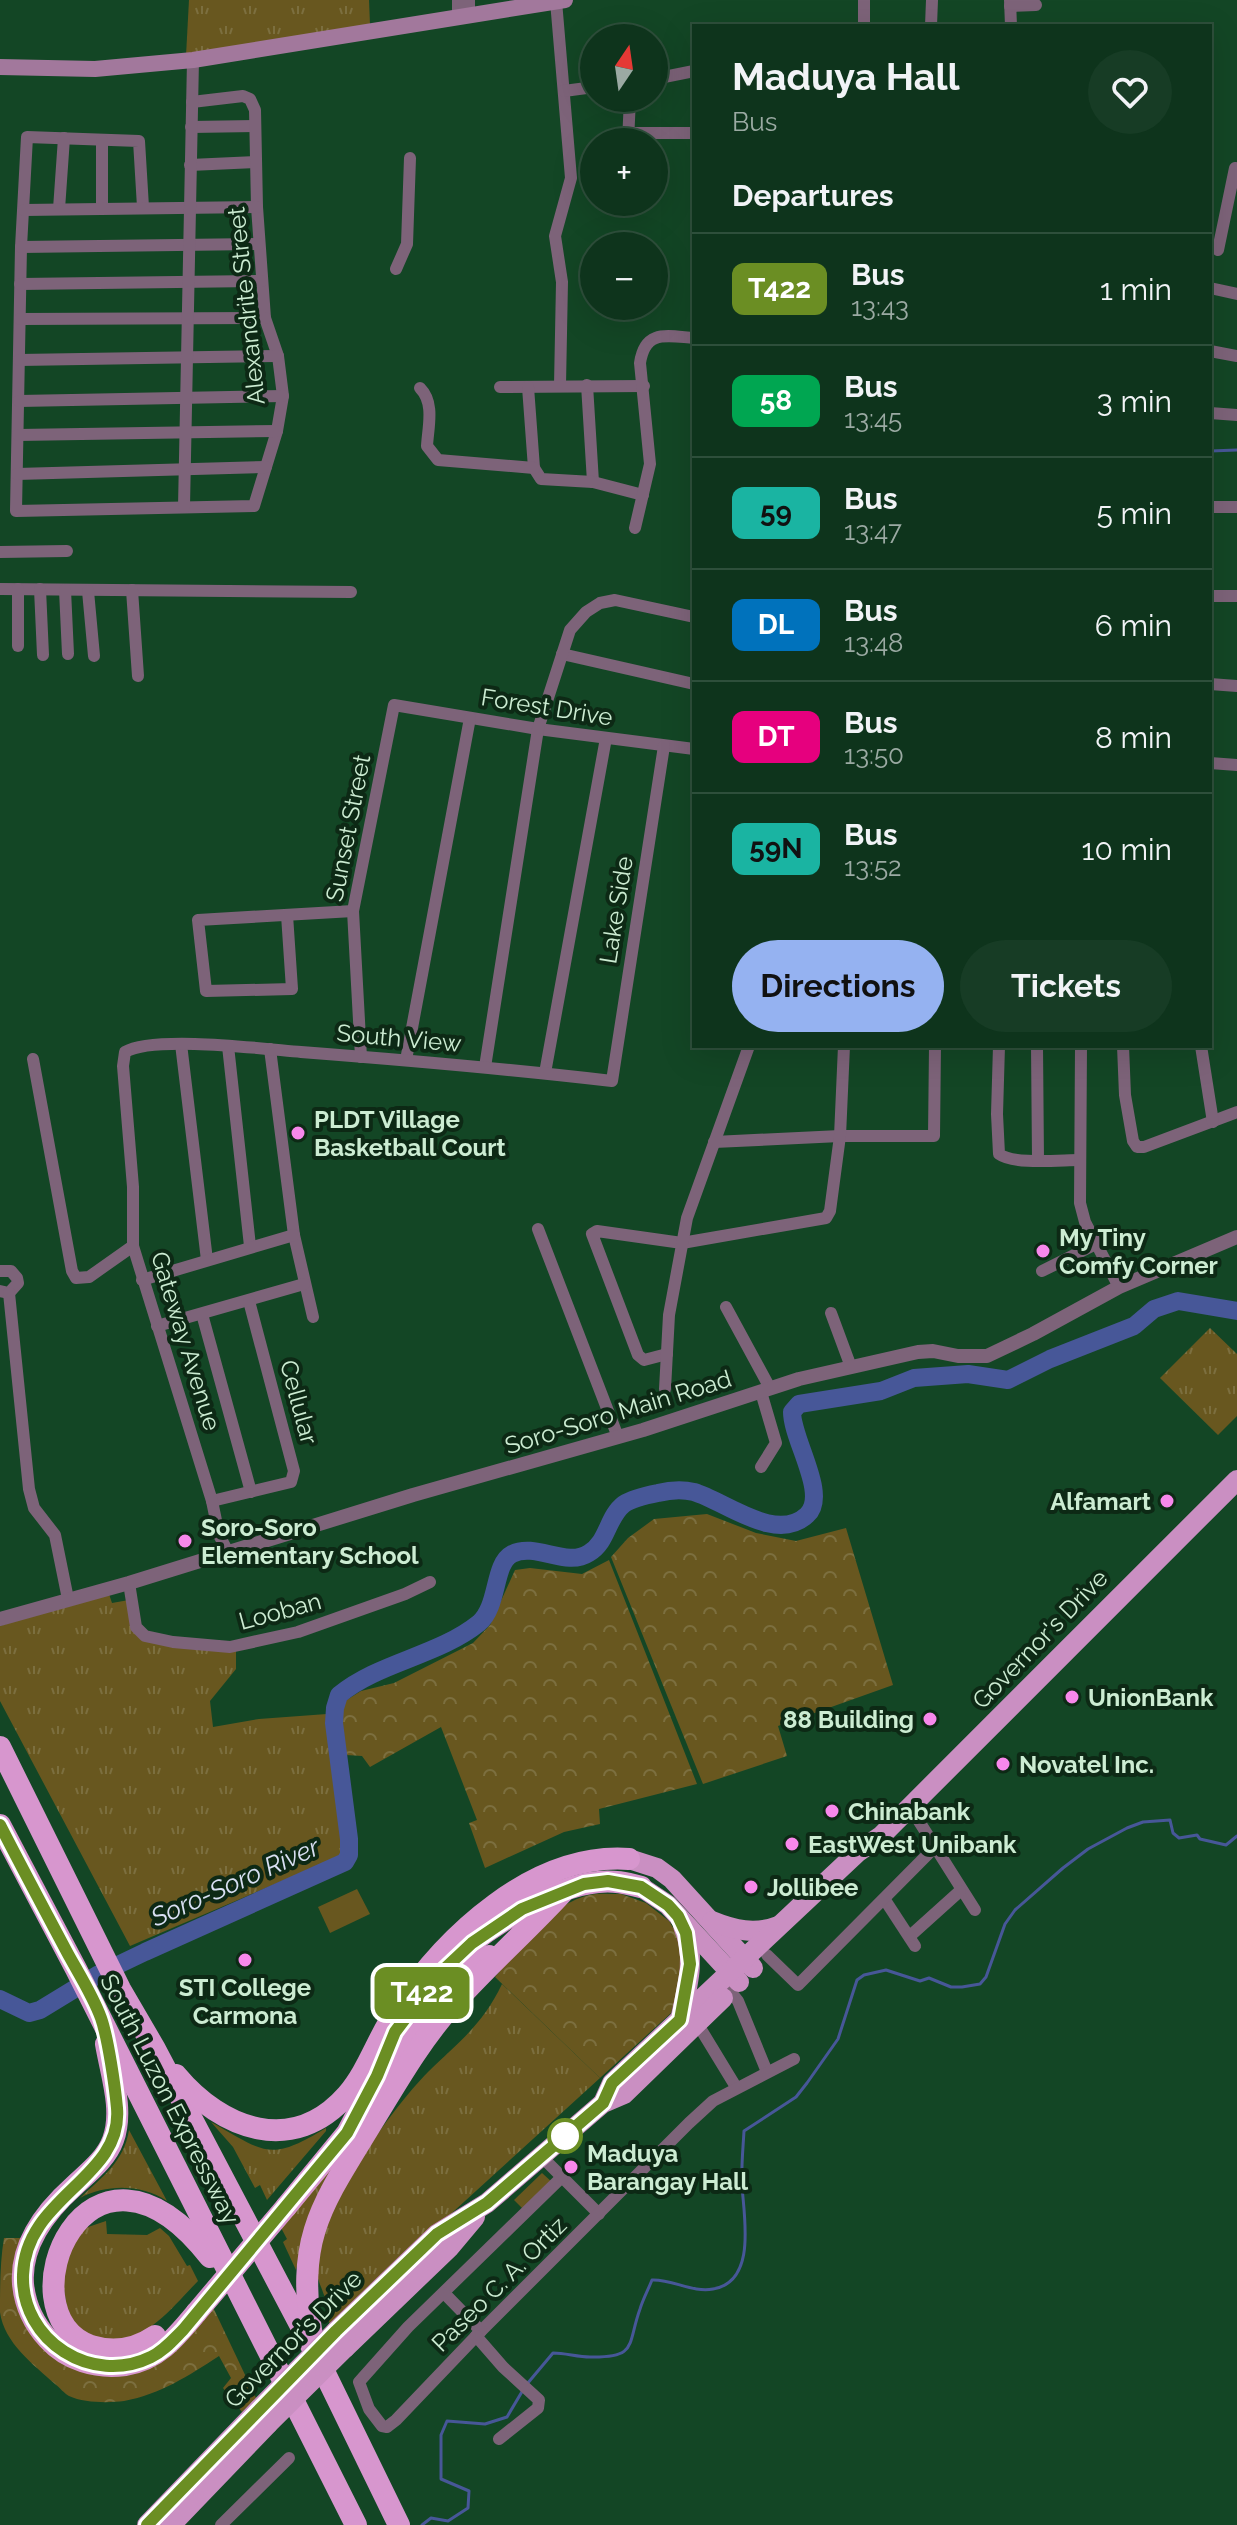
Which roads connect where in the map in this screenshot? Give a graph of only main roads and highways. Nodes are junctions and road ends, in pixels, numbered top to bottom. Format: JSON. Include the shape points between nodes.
{"nodes":[{"id":1,"x":561,"y":1,"type":"edge"},
{"id":2,"x":465,"y":11,"type":"edge"},
{"id":3,"x":0,"y":67,"type":"edge"},
{"id":4,"x":1237,"y":1480,"type":"edge"},
{"id":5,"x":0,"y":1747,"type":"edge"},
{"id":6,"x":0,"y":1825,"type":"edge"},
{"id":7,"x":881,"y":1836,"type":"junction"},
{"id":8,"x":629,"y":1859,"type":"joint"},
{"id":9,"x":641,"y":1887,"type":"joint"},
{"id":10,"x":563,"y":1892,"type":"junction"},
{"id":11,"x":678,"y":1916,"type":"junction"},
{"id":12,"x":709,"y":1919,"type":"junction"},
{"id":13,"x":781,"y":1925,"type":"junction"},
{"id":14,"x":520,"y":1938,"type":"junction"},
{"id":15,"x":744,"y":1971,"type":"junction"},
{"id":16,"x":101,"y":2019,"type":"junction"},
{"id":17,"x":689,"y":2021,"type":"junction"},
{"id":18,"x":155,"y":2049,"type":"junction"},
{"id":19,"x":377,"y":2076,"type":"junction"},
{"id":20,"x":346,"y":2096,"type":"junction"},
{"id":21,"x":282,"y":2201,"type":"junction"},
{"id":22,"x":244,"y":2301,"type":"junction"},
{"id":23,"x":192,"y":2306,"type":"junction"},
{"id":24,"x":315,"y":2353,"type":"junction"},
{"id":25,"x":264,"y":2417,"type":"junction"},
{"id":26,"x":355,"y":2523,"type":"edge"},
{"id":27,"x":147,"y":2525,"type":"edge"},
{"id":28,"x":171,"y":2525,"type":"edge"},
{"id":29,"x":399,"y":2525,"type":"edge"}],
"edges":[{"from":1,"to":2,"type":"main road"},
{"from":2,"to":3,"type":"main road","via":[[193,60],[95,69]]},
{"from":4,"to":7,"type":"highway","name":"Governor's Drive"},
{"from":5,"to":18,"type":"highway","name":"South Luzon Expressway"},
{"from":6,"to":16,"type":"highway","name":"South Luzon Expressway"},
{"from":7,"to":13,"type":"highway","name":"Governor's Drive"},
{"from":7,"to":15,"type":"highway","name":"Governor's Drive","via":[[866,1860]]},
{"from":8,"to":12,"type":"highway","via":[[665,1873]]},
{"from":8,"to":20,"type":"highway","via":[[590,1860],[552,1870],[467,1926],[398,2008]]},
{"from":9,"to":10,"type":"highway","via":[[596,1882]]},
{"from":9,"to":11,"type":"highway"},
{"from":10,"to":14,"type":"highway"},
{"from":10,"to":19,"type":"highway","via":[[505,1919],[450,1962],[403,2018]]},
{"from":11,"to":15,"type":"highway"},
{"from":11,"to":17,"type":"highway","via":[[690,1955]]},
{"from":12,"to":13,"type":"highway","via":[[750,1931]]},
{"from":12,"to":15,"type":"highway"},
{"from":13,"to":15,"type":"highway","name":"Governor's Drive"},
{"from":14,"to":19,"type":"highway","via":[[458,1976]]},
{"from":14,"to":24,"type":"highway","via":[[448,2010],[417,2050],[327,2198],[312,2237],[306,2276]]},
{"from":15,"to":17,"type":"highway","name":"Governor's Drive"},
{"from":16,"to":22,"type":"highway","name":"South Luzon Expressway"},
{"from":16,"to":23,"type":"highway","via":[[116,2130],[105,2155],[33,2235],[24,2268],[27,2302],[57,2348],[106,2366],[152,2357],[170,2343]]},
{"from":17,"to":25,"type":"highway","name":"Governor's Drive","bridge":true,"via":[[612,2083],[603,2103],[487,2203],[449,2248],[341,2339]]},
{"from":18,"to":20,"type":"highway","via":[[206,2105],[249,2127],[281,2131],[302,2126]]},
{"from":18,"to":24,"type":"highway","name":"South Luzon Expressway"},
{"from":19,"to":21,"type":"highway","via":[[347,2133]]},
{"from":20,"to":21,"type":"highway","via":[[336,2125]]},
{"from":21,"to":23,"type":"highway","bridge":true},
{"from":22,"to":23,"type":"highway","via":[[194,2237],[145,2204],[123,2200],[91,2207],[65,2226],[51,2251],[45,2280],[50,2307],[64,2330],[88,2346],[116,2350],[143,2344]]},
{"from":22,"to":26,"type":"highway","name":"South Luzon Expressway"},
{"from":24,"to":29,"type":"highway","name":"South Luzon Expressway"},
{"from":25,"to":27,"type":"highway","name":"Governor's Drive"},
{"from":25,"to":28,"type":"highway","name":"Governor's Drive"}]}
